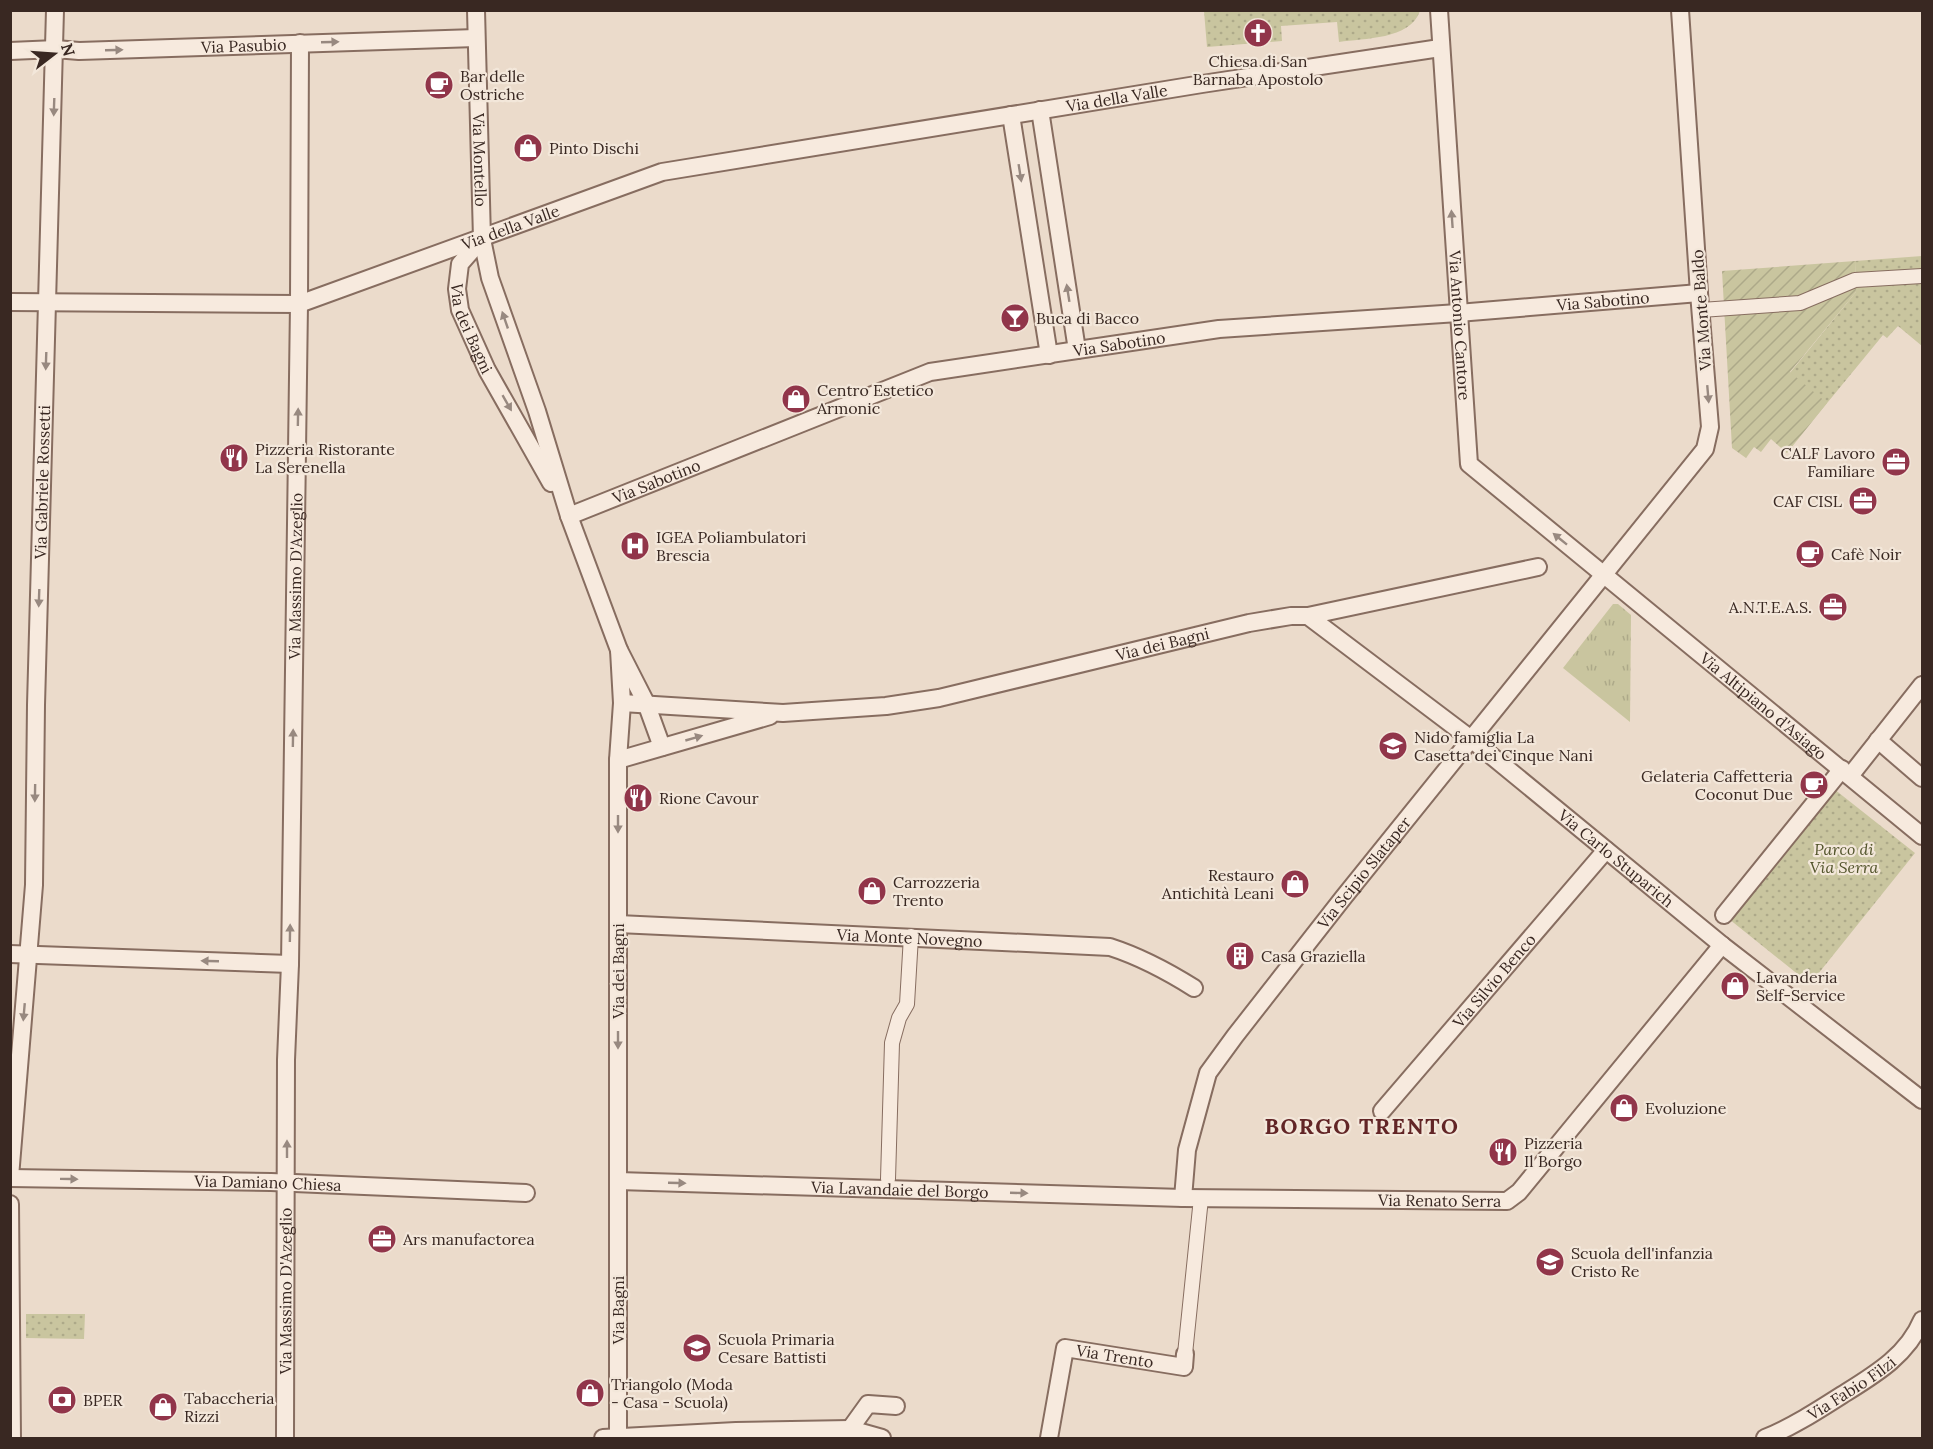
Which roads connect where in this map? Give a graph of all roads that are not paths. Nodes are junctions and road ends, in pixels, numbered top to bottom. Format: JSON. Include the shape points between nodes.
{"nodes":[{"id":1,"x":55,"y":10,"type":"edge"},
{"id":2,"x":476,"y":10,"type":"edge"},
{"id":3,"x":1439,"y":10,"type":"edge"},
{"id":4,"x":1680,"y":10,"type":"edge"},
{"id":5,"x":476,"y":38,"type":"junction"},
{"id":6,"x":300,"y":43,"type":"junction"},
{"id":7,"x":1440,"y":48,"type":"junction"},
{"id":8,"x":56,"y":49,"type":"junction"},
{"id":9,"x":10,"y":51,"type":"edge"},
{"id":10,"x":1040,"y":110,"type":"junction"},
{"id":11,"x":1011,"y":115,"type":"junction"},
{"id":12,"x":482,"y":239,"type":"junction"},
{"id":13,"x":1923,"y":276,"type":"edge"},
{"id":14,"x":10,"y":302,"type":"edge"},
{"id":15,"x":1700,"y":302,"type":"junction"},
{"id":16,"x":48,"y":303,"type":"junction"},
{"id":17,"x":299,"y":304,"type":"junction"},
{"id":18,"x":1458,"y":313,"type":"junction"},
{"id":19,"x":1077,"y":350,"type":"junction"},
{"id":20,"x":1048,"y":355,"type":"junction"},
{"id":21,"x":569,"y":516,"type":"junction"},
{"id":22,"x":1539,"y":567,"type":"dead end"},
{"id":23,"x":1605,"y":575,"type":"junction"},
{"id":24,"x":1308,"y":616,"type":"junction"},
{"id":25,"x":619,"y":650,"type":"junction"},
{"id":26,"x":1923,"y":685,"type":"edge"},
{"id":27,"x":622,"y":703,"type":"junction"},
{"id":28,"x":646,"y":703,"type":"junction"},
{"id":29,"x":783,"y":713,"type":"junction"},
{"id":30,"x":1471,"y":739,"type":"junction"},
{"id":31,"x":1878,"y":740,"type":"junction"},
{"id":32,"x":662,"y":747,"type":"junction"},
{"id":33,"x":618,"y":760,"type":"junction"},
{"id":34,"x":1846,"y":773,"type":"junction"},
{"id":35,"x":1923,"y":778,"type":"edge"},
{"id":36,"x":1923,"y":836,"type":"edge"},
{"id":37,"x":1606,"y":850,"type":"junction"},
{"id":38,"x":1725,"y":915,"type":"dead end"},
{"id":39,"x":618,"y":924,"type":"junction"},
{"id":40,"x":911,"y":936,"type":"junction"},
{"id":41,"x":1722,"y":945,"type":"junction"},
{"id":42,"x":10,"y":954,"type":"edge"},
{"id":43,"x":29,"y":954,"type":"junction"},
{"id":44,"x":290,"y":964,"type":"junction"},
{"id":45,"x":1194,"y":988,"type":"dead end"},
{"id":46,"x":1923,"y":1100,"type":"edge"},
{"id":47,"x":1382,"y":1111,"type":"dead end"},
{"id":48,"x":10,"y":1177,"type":"edge"},
{"id":49,"x":888,"y":1179,"type":"dead end"},
{"id":50,"x":618,"y":1181,"type":"junction"},
{"id":51,"x":287,"y":1182,"type":"junction"},
{"id":52,"x":526,"y":1193,"type":"dead end"},
{"id":53,"x":1183,"y":1198,"type":"junction"},
{"id":54,"x":1201,"y":1198,"type":"junction"},
{"id":55,"x":10,"y":1204,"type":"edge"},
{"id":56,"x":1923,"y":1320,"type":"edge"},
{"id":57,"x":1188,"y":1363,"type":"joint"},
{"id":58,"x":896,"y":1406,"type":"dead end"},
{"id":59,"x":850,"y":1429,"type":"junction"},
{"id":60,"x":12,"y":1438,"type":"edge"},
{"id":61,"x":285,"y":1438,"type":"edge"},
{"id":62,"x":613,"y":1438,"type":"edge"},
{"id":63,"x":882,"y":1438,"type":"edge"},
{"id":64,"x":1049,"y":1438,"type":"edge"},
{"id":65,"x":1765,"y":1438,"type":"edge"}],
"edges":[{"from":1,"to":8,"type":"street","name":"Via Gabriele Rossetti"},
{"from":2,"to":5,"type":"street","name":"Via Montello"},
{"from":3,"to":7,"type":"street","name":"Via Antonio Cantore"},
{"from":4,"to":15,"type":"street","name":"Via Monte Baldo"},
{"from":6,"to":5,"type":"street","name":"Via Pasubio","one_way":true},
{"from":5,"to":12,"type":"street","name":"Via Montello"},
{"from":8,"to":6,"type":"street","name":"Via Pasubio","one_way":true},
{"from":6,"to":17,"type":"street","name":"Via Massimo D'Azeglio"},
{"from":7,"to":10,"type":"street","name":"Via della Valle"},
{"from":18,"to":7,"type":"street","name":"Via Antonio Cantore","one_way":true},
{"from":8,"to":9,"type":"street","name":"Via Pasubio"},
{"from":8,"to":16,"type":"street","name":"Via Gabriele Rossetti","one_way":true},
{"from":10,"to":11,"type":"street","name":"Via della Valle"},
{"from":19,"to":10,"type":"street","one_way":true},
{"from":11,"to":12,"type":"street","name":"Via della Valle","via":[[662,172]]},
{"from":11,"to":20,"type":"street","one_way":true},
{"from":12,"to":17,"type":"street","name":"Via della Valle"},
{"from":21,"to":12,"type":"street","name":"Via dei Bagni","one_way":true,"via":[[490,278]]},
{"from":12,"to":21,"type":"street","name":"Via dei Bagni","one_way":true,"via":[[460,264],[460,310],[487,370]]},
{"from":13,"to":15,"type":"street","via":[[1855,279],[1800,303]]},
{"from":14,"to":16,"type":"street","name":"Via della Valle"},
{"from":15,"to":18,"type":"street","name":"Via Sabotino"},
{"from":15,"to":23,"type":"street","name":"Via Monte Baldo","one_way":true,"via":[[1710,427],[1705,450]]},
{"from":16,"to":17,"type":"street","name":"Via della Valle"},
{"from":16,"to":43,"type":"street","name":"Via Gabriele Rossetti","one_way":true},
{"from":44,"to":17,"type":"street","name":"Via Massimo D'Azeglio","one_way":true},
{"from":18,"to":19,"type":"street","name":"Via Sabotino","via":[[1220,329]]},
{"from":23,"to":18,"type":"street","name":"Via Antonio Cantore","one_way":true,"via":[[1468,464]]},
{"from":19,"to":20,"type":"street","name":"Via Sabotino"},
{"from":20,"to":21,"type":"street","name":"Via Sabotino","via":[[930,372]]},
{"from":21,"to":25,"type":"street","name":"Via dei Bagni"},
{"from":22,"to":24,"type":"street","name":"Via dei Bagni"},
{"from":23,"to":30,"type":"street","name":"Via Scipio Slataper"},
{"from":23,"to":34,"type":"street","name":"Via Altipiano d'Asiago"},
{"from":24,"to":29,"type":"street","name":"Via dei Bagni","via":[[1249,623],[939,698]]},
{"from":24,"to":30,"type":"street","name":"Via Carlo Stuparich"},
{"from":25,"to":27,"type":"street","name":"Via dei Bagni"},
{"from":25,"to":28,"type":"street","name":"Via dei Bagni"},
{"from":26,"to":31,"type":"street"},
{"from":27,"to":28,"type":"street","name":"Via dei Bagni"},
{"from":27,"to":33,"type":"street","name":"Via dei Bagni"},
{"from":28,"to":29,"type":"street","name":"Via dei Bagni"},
{"from":28,"to":32,"type":"street","name":"Via dei Bagni"},
{"from":32,"to":29,"type":"street","name":"Via dei Bagni","one_way":true},
{"from":30,"to":37,"type":"street","name":"Via Carlo Stuparich"},
{"from":30,"to":53,"type":"street","name":"Via Scipio Slataper","via":[[1208,1073],[1187,1150]]},
{"from":31,"to":34,"type":"street"},
{"from":31,"to":35,"type":"street"},
{"from":32,"to":33,"type":"street","name":"Via dei Bagni"},
{"from":33,"to":39,"type":"street","name":"Via dei Bagni","one_way":true},
{"from":34,"to":36,"type":"street","name":"Via Altipiano d'Asiago"},
{"from":34,"to":38,"type":"street"},
{"from":37,"to":41,"type":"street","name":"Via Carlo Stuparich"},
{"from":37,"to":47,"type":"street","name":"Via Silvio Benco"},
{"from":39,"to":40,"type":"street","name":"Via Monte Novegno"},
{"from":39,"to":50,"type":"street","name":"Via dei Bagni","one_way":true},
{"from":40,"to":45,"type":"street","name":"Via Monte Novegno","via":[[1110,947],[1157,965]]},
{"from":40,"to":49,"type":"street","via":[[907,1004],[892,1043]]},
{"from":41,"to":46,"type":"street","name":"Via Carlo Stuparich"},
{"from":41,"to":54,"type":"street","name":"Via Renato Serra","via":[[1519,1192],[1507,1201]]},
{"from":42,"to":43,"type":"street"},
{"from":44,"to":43,"type":"street","one_way":true},
{"from":43,"to":48,"type":"street","name":"Via Gabriele Rossetti","one_way":true},
{"from":51,"to":44,"type":"street","name":"Via Massimo D'Azeglio","one_way":true},
{"from":48,"to":51,"type":"street","name":"Via Damiano Chiesa","one_way":true},
{"from":50,"to":53,"type":"street","name":"Via Lavandaie del Borgo","one_way":true},
{"from":50,"to":62,"type":"street","name":"Via Bagni"},
{"from":51,"to":52,"type":"street","name":"Via Damiano Chiesa"},
{"from":51,"to":61,"type":"street","name":"Via Massimo D'Azeglio"},
{"from":53,"to":54,"type":"street","name":"Via Renato Serra"},
{"from":54,"to":57,"type":"street"},
{"from":55,"to":60,"type":"street"},
{"from":56,"to":65,"type":"street","name":"Via Fabio Filzi","via":[[1904,1349],[1877,1373],[1808,1418]]},
{"from":57,"to":64,"type":"street","name":"Via Trento","via":[[1065,1348]]},
{"from":58,"to":59,"type":"street","via":[[868,1404]]},
{"from":59,"to":62,"type":"street"},
{"from":59,"to":63,"type":"street"}]}
